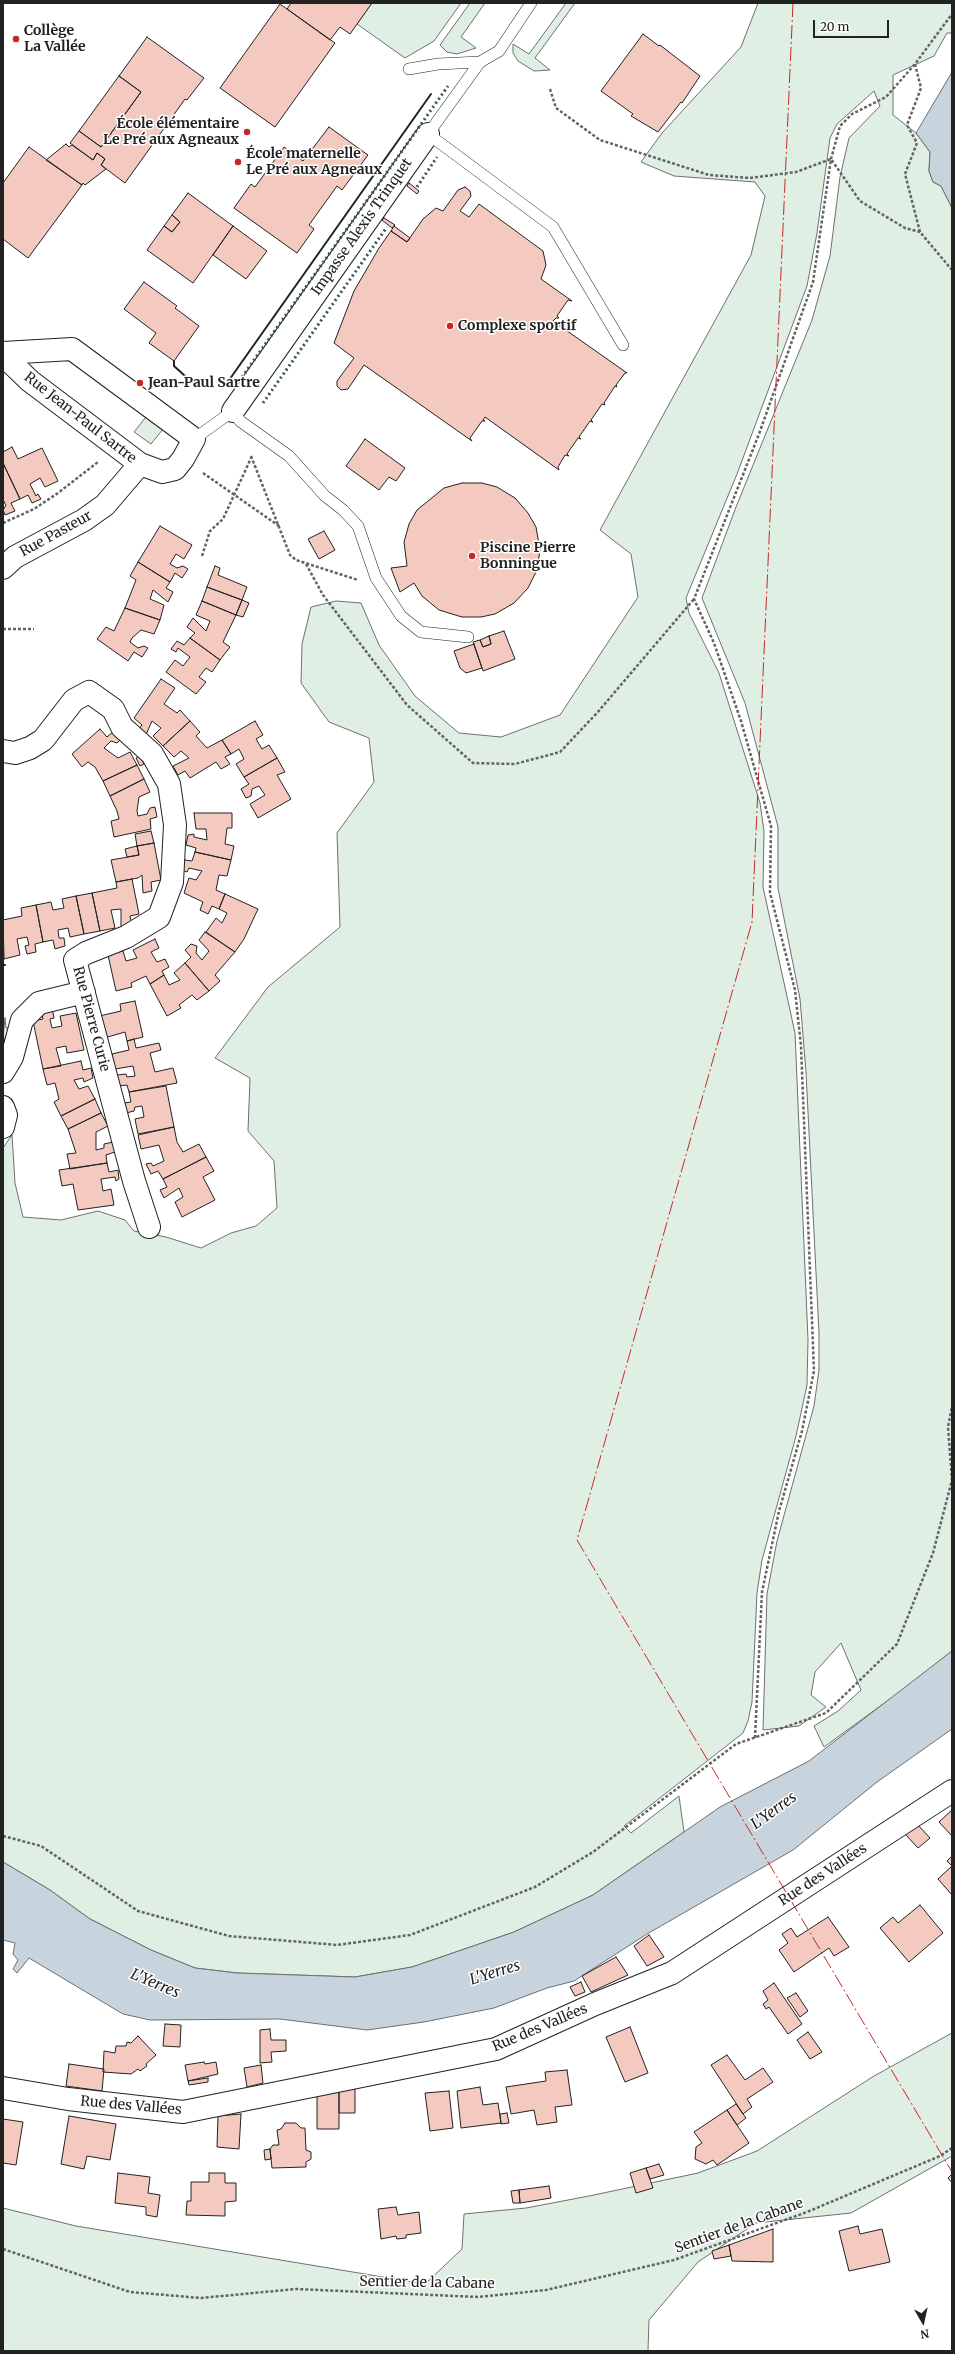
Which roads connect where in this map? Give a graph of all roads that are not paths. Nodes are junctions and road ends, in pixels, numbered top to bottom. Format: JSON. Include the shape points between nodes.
{"nodes":[{"id":1,"x":531,"y":3,"type":"edge"},
{"id":2,"x":480,"y":62,"type":"junction"},
{"id":3,"x":409,"y":69,"type":"dead end"},
{"id":4,"x":428,"y":134,"type":"junction"},
{"id":5,"x":623,"y":345,"type":"dead end"},
{"id":6,"x":3,"y":354,"type":"edge"},
{"id":7,"x":233,"y":411,"type":"junction"},
{"id":8,"x":194,"y":439,"type":"junction"},
{"id":9,"x":140,"y":464,"type":"junction"},
{"id":10,"x":3,"y":568,"type":"edge"},
{"id":11,"x":468,"y":637,"type":"dead end"},
{"id":12,"x":3,"y":751,"type":"edge"},
{"id":13,"x":84,"y":992,"type":"junction"},
{"id":14,"x":3,"y":1072,"type":"edge"},
{"id":15,"x":3,"y":1107,"type":"edge"},
{"id":16,"x":3,"y":1127,"type":"edge"},
{"id":17,"x":149,"y":1227,"type":"dead end"},
{"id":18,"x":952,"y":1791,"type":"edge"},
{"id":19,"x":3,"y":2088,"type":"edge"}],
"edges":[{"from":1,"to":2,"type":"lane","name":"Impasse Alexis Trinquet","via":[[499,51]]},
{"from":2,"to":3,"type":"lane","via":[[438,64]]},
{"from":2,"to":4,"type":"lane","name":"Impasse Alexis Trinquet"},
{"from":4,"to":5,"type":"lane","via":[[553,227]]},
{"from":4,"to":7,"type":"street","name":"Impasse Alexis Trinquet"},
{"from":6,"to":8,"type":"street","name":"Rue Jean-Paul Sartre","via":[[72,349]]},
{"from":6,"to":9,"type":"street","name":"Rue Jean-Paul Sartre","via":[[30,381]]},
{"from":7,"to":8,"type":"lane","name":"Rue Jean-Paul Sartre"},
{"from":7,"to":11,"type":"lane","via":[[240,421],[289,456],[325,496],[358,526],[376,578],[401,616],[422,632]]},
{"from":8,"to":9,"type":"street","name":"Rue Jean-Paul Sartre","via":[[174,469],[162,472]]},
{"from":9,"to":10,"type":"street","name":"Rue Pasteur","via":[[105,505],[84,520],[15,556]]},
{"from":12,"to":13,"type":"street","name":"Rue Pierre Curie","via":[[14,753],[43,740],[74,700],[89,692],[113,709],[122,727],[152,754],[169,784],[175,825],[172,882],[159,917],[126,937],[75,960]]},
{"from":13,"to":14,"type":"street","via":[[39,1003],[22,1020],[12,1057]]},
{"from":13,"to":17,"type":"street","name":"Rue Pierre Curie","via":[[134,1181]]},
{"from":15,"to":16,"type":"street","via":[[6,1115]]},
{"from":18,"to":19,"type":"street","name":"Rue des Vallées","via":[[672,1973],[595,2004],[496,2049],[183,2112],[68,2100]]}]}
